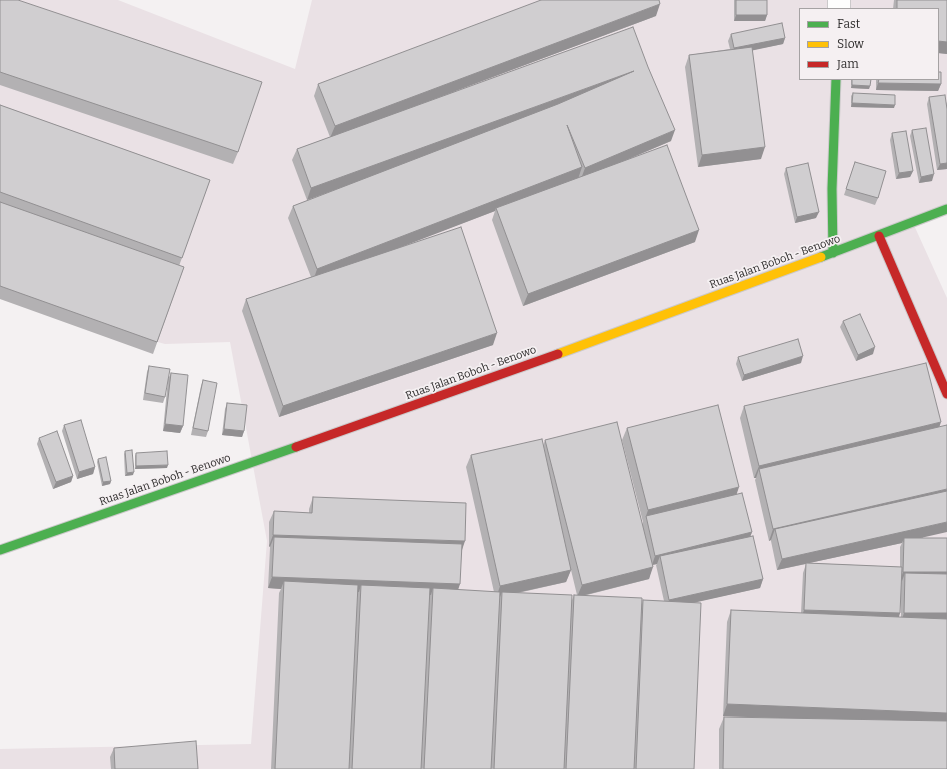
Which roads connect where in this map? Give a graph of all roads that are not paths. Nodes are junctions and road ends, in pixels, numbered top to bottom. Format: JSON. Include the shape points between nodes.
{"nodes":[{"id":1,"x":836,"y":80,"type":"edge"},
{"id":2,"x":947,"y":209,"type":"edge"},
{"id":3,"x":879,"y":236,"type":"junction"},
{"id":4,"x":833,"y":253,"type":"junction"},
{"id":5,"x":947,"y":394,"type":"edge"},
{"id":6,"x":0,"y":550,"type":"edge"}],
"edges":[{"from":1,"to":4,"type":"main road","via":[[832,189]]},
{"from":2,"to":3,"type":"main road","name":"Ruas Jalan Boboh - Benowo"},
{"from":3,"to":4,"type":"main road","name":"Ruas Jalan Boboh - Benowo"},
{"from":3,"to":5,"type":"main road"},
{"from":4,"to":6,"type":"main road","name":"Ruas Jalan Boboh - Benowo","via":[[485,381]]}]}
